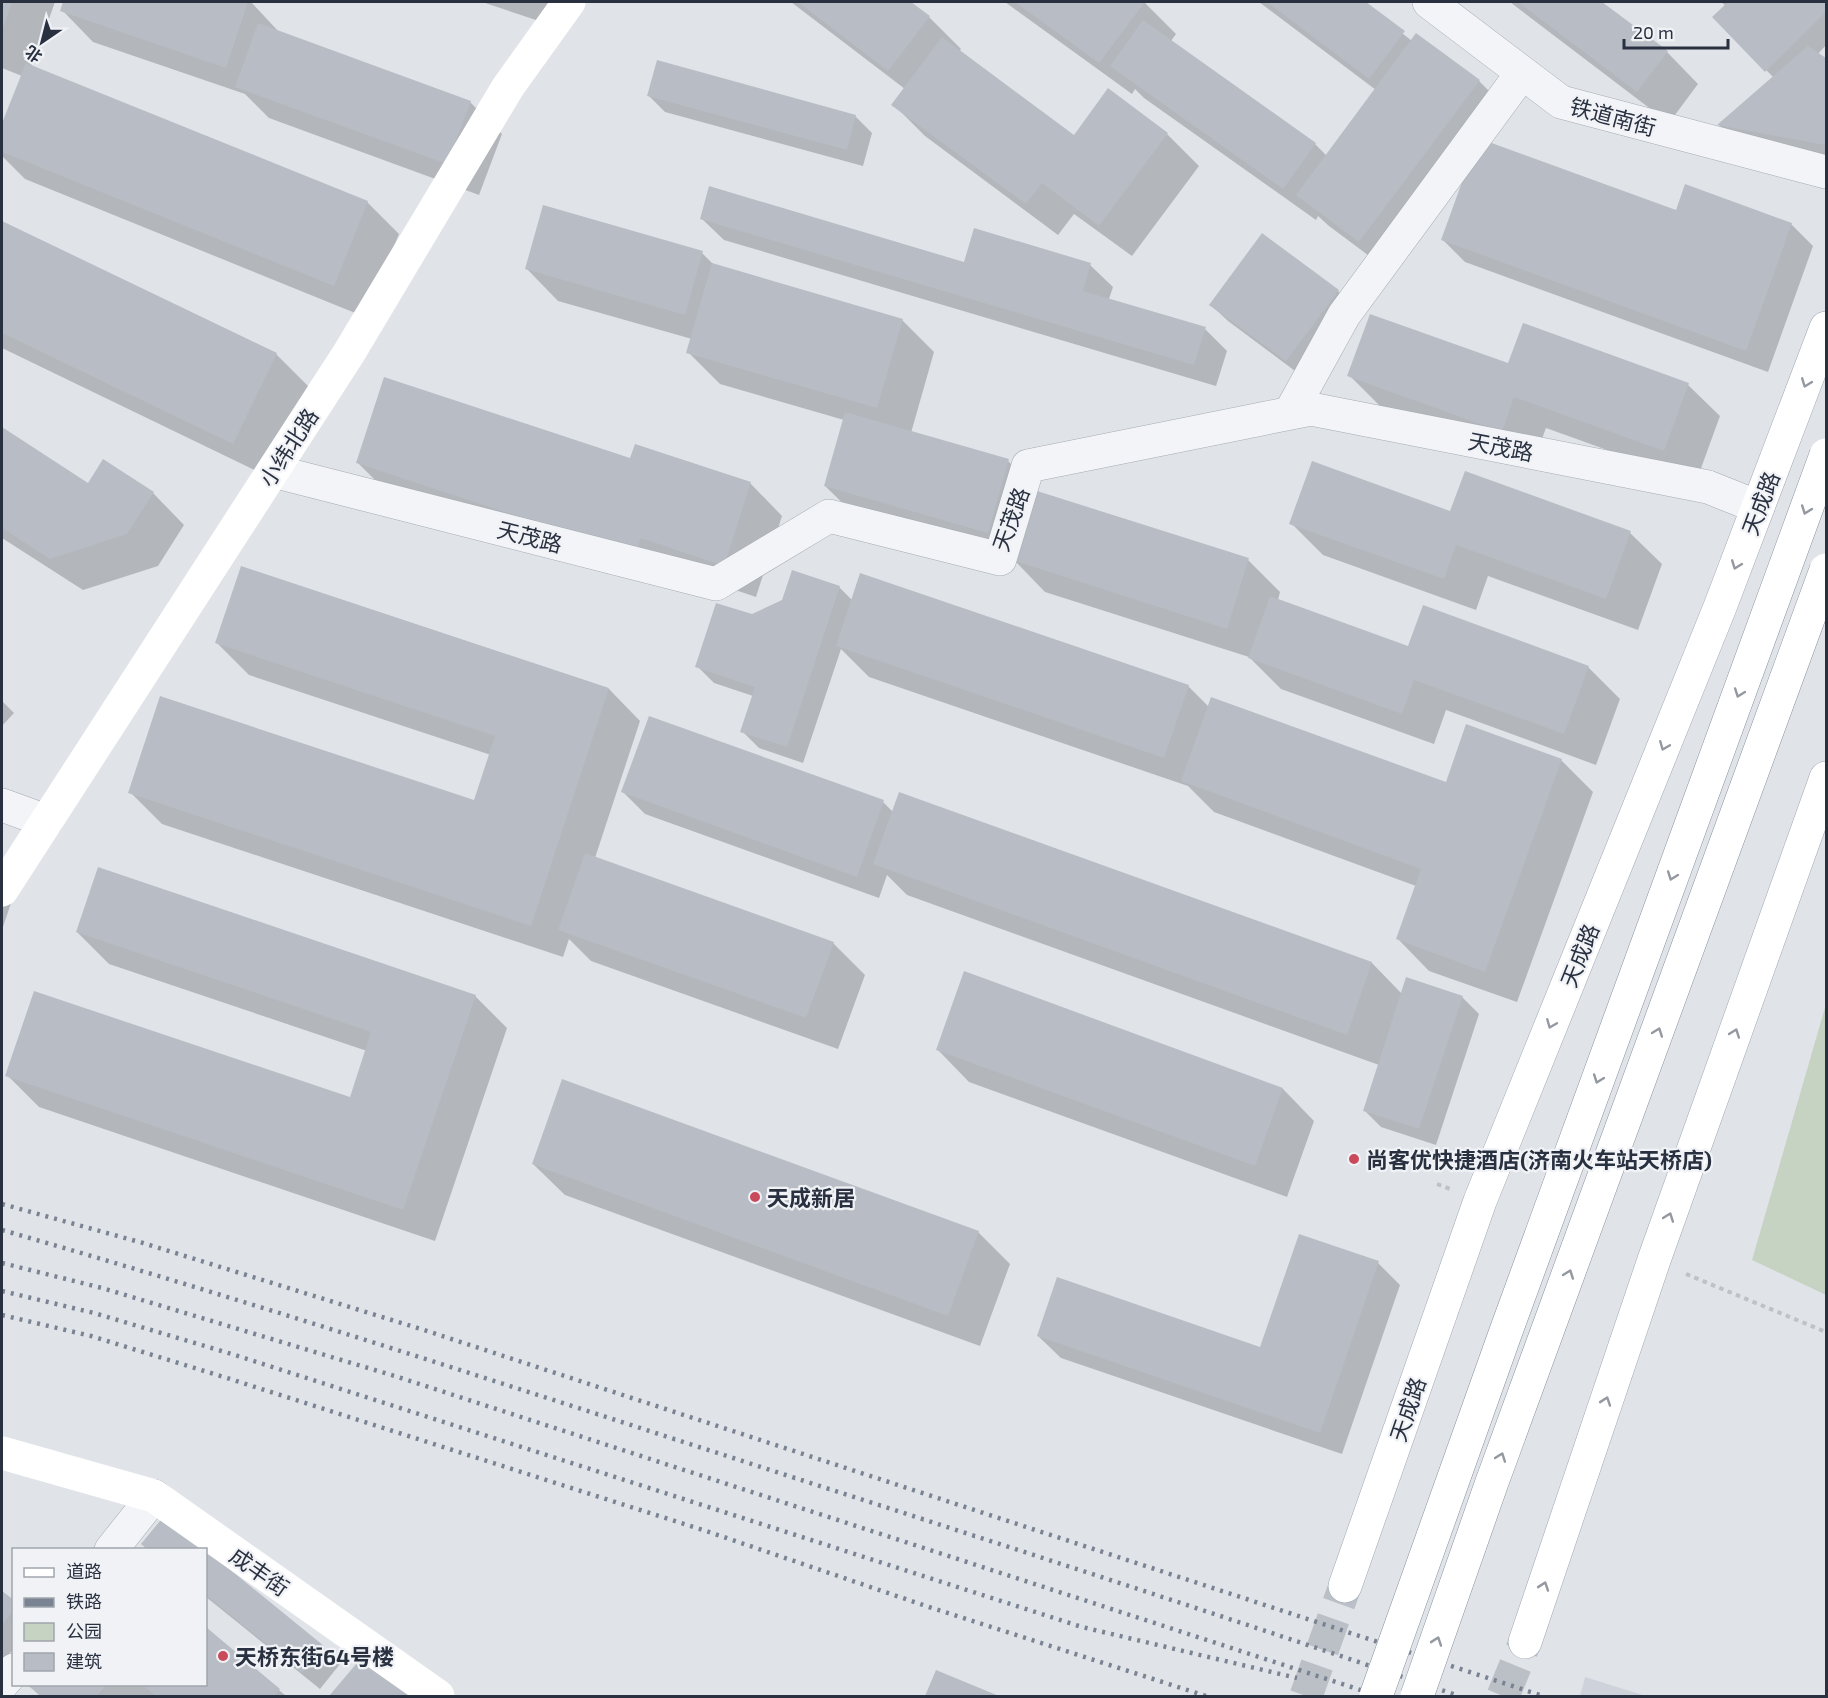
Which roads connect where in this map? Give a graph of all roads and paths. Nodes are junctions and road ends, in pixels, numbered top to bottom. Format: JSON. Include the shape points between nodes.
{"nodes":[{"id":1,"x":569,"y":2,"type":"edge"},
{"id":2,"x":1429,"y":2,"type":"edge"},
{"id":3,"x":1522,"y":73,"type":"junction"},
{"id":4,"x":1827,"y":172,"type":"edge"},
{"id":5,"x":1827,"y":328,"type":"edge"},
{"id":6,"x":1290,"y":413,"type":"junction"},
{"id":7,"x":1827,"y":455,"type":"edge"},
{"id":8,"x":273,"y":471,"type":"junction"},
{"id":9,"x":1758,"y":507,"type":"junction"},
{"id":10,"x":1827,"y":570,"type":"edge"},
{"id":11,"x":1827,"y":778,"type":"edge"},
{"id":12,"x":2,"y":805,"type":"edge"},
{"id":13,"x":46,"y":821,"type":"junction"},
{"id":14,"x":2,"y":890,"type":"edge"},
{"id":15,"x":1654,"y":1260,"type":"junction"},
{"id":16,"x":1827,"y":1332,"type":"edge"},
{"id":17,"x":2,"y":1453,"type":"edge"},
{"id":18,"x":154,"y":1496,"type":"junction"},
{"id":19,"x":113,"y":1548,"type":"edge"},
{"id":20,"x":1345,"y":1586,"type":"tunnel mouth"},
{"id":21,"x":1525,"y":1642,"type":"tunnel mouth"},
{"id":22,"x":12,"y":1672,"type":"edge"},
{"id":23,"x":2,"y":1684,"type":"edge"},
{"id":24,"x":438,"y":1696,"type":"edge"},
{"id":25,"x":1376,"y":1696,"type":"edge"},
{"id":26,"x":1417,"y":1696,"type":"edge"}],
"edges":[{"from":1,"to":8,"type":"main road","name":"小纬北路","via":[[508,87],[349,353]]},
{"from":2,"to":3,"type":"street","name":"铁道南街"},
{"from":3,"to":4,"type":"street","name":"铁道南街","via":[[1561,102]]},
{"from":3,"to":6,"type":"street","via":[[1344,315]]},
{"from":5,"to":9,"type":"main road","name":"天成路","one_way":true},
{"from":6,"to":8,"type":"street","name":"天茂路","via":[[1028,466],[1000,559],[829,516],[716,584]]},
{"from":6,"to":9,"type":"street","name":"天茂路","via":[[1311,409],[1708,487]]},
{"from":7,"to":25,"type":"main road","name":"天成路","one_way":true,"bridge":true},
{"from":8,"to":13,"type":"main road","name":"小纬北路"},
{"from":9,"to":20,"type":"main road","name":"天成路","one_way":true,"via":[[1479,1201]]},
{"from":26,"to":10,"type":"main road","one_way":true,"bridge":true},
{"from":15,"to":11,"type":"main road","one_way":true},
{"from":12,"to":13,"type":"street"},
{"from":13,"to":14,"type":"main road","name":"小纬北路"},
{"from":15,"to":16,"type":"path"},
{"from":21,"to":15,"type":"main road","one_way":true},
{"from":17,"to":18,"type":"main road","name":"成丰街"},
{"from":18,"to":19,"type":"street"},
{"from":18,"to":24,"type":"main road","name":"成丰街"},
{"from":22,"to":23,"type":"street"}]}
